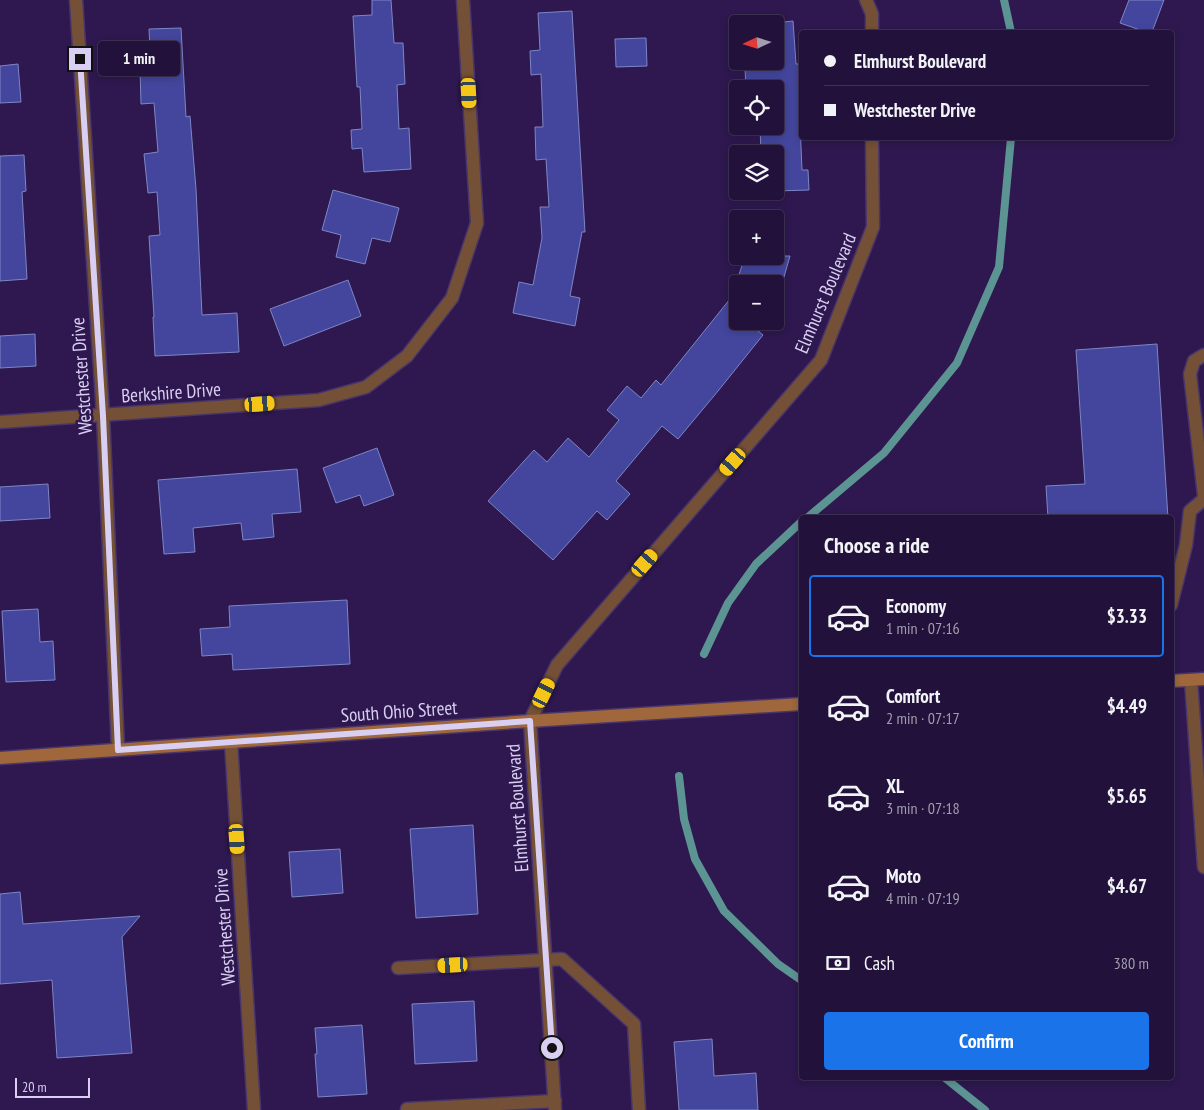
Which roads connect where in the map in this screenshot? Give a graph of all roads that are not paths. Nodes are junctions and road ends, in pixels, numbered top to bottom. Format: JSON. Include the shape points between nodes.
{"nodes":[{"id":1,"x":76,"y":0,"type":"edge"},
{"id":2,"x":463,"y":0,"type":"edge"},
{"id":3,"x":866,"y":0,"type":"edge"},
{"id":4,"x":872,"y":30,"type":"edge"},
{"id":5,"x":872,"y":140,"type":"edge"},
{"id":6,"x":1204,"y":355,"type":"edge"},
{"id":7,"x":103,"y":416,"type":"junction"},
{"id":8,"x":0,"y":422,"type":"edge"},
{"id":9,"x":1204,"y":494,"type":"edge"},
{"id":10,"x":1204,"y":499,"type":"edge"},
{"id":11,"x":1174,"y":593,"type":"edge"},
{"id":12,"x":1204,"y":679,"type":"edge"},
{"id":13,"x":1191,"y":680,"type":"junction"},
{"id":14,"x":1174,"y":681,"type":"edge"},
{"id":15,"x":799,"y":704,"type":"edge"},
{"id":16,"x":530,"y":721,"type":"junction"},
{"id":17,"x":231,"y":742,"type":"junction"},
{"id":18,"x":118,"y":750,"type":"junction"},
{"id":19,"x":0,"y":758,"type":"edge"},
{"id":20,"x":1204,"y":867,"type":"edge"},
{"id":21,"x":546,"y":960,"type":"junction"},
{"id":22,"x":398,"y":968,"type":"dead end"},
{"id":23,"x":555,"y":1106,"type":"edge"},
{"id":24,"x":407,"y":1109,"type":"edge"},
{"id":25,"x":254,"y":1110,"type":"edge"},
{"id":26,"x":639,"y":1110,"type":"edge"}],
"edges":[{"from":1,"to":7,"type":"street","name":"Westchester Drive"},
{"from":2,"to":7,"type":"street","name":"Berkshire Drive","via":[[477,223],[452,298],[407,356],[366,387],[318,400]]},
{"from":3,"to":4,"type":"street","via":[[872,14]]},
{"from":5,"to":16,"type":"street","name":"Elmhurst Boulevard","via":[[873,227],[821,360],[557,665]]},
{"from":6,"to":9,"type":"street","via":[[1194,361],[1190,374]]},
{"from":7,"to":8,"type":"street","name":"Berkshire Drive"},
{"from":7,"to":18,"type":"street","name":"Westchester Drive"},
{"from":10,"to":11,"type":"street","via":[[1190,511],[1186,545]]},
{"from":12,"to":13,"type":"main road"},
{"from":13,"to":14,"type":"main road"},
{"from":13,"to":20,"type":"street"},
{"from":15,"to":16,"type":"main road","name":"South Ohio Street"},
{"from":16,"to":17,"type":"main road","name":"South Ohio Street"},
{"from":16,"to":21,"type":"street","name":"Elmhurst Boulevard"},
{"from":17,"to":18,"type":"main road","name":"South Ohio Street"},
{"from":17,"to":25,"type":"street","name":"Westchester Drive"},
{"from":18,"to":19,"type":"main road","name":"South Ohio Street"},
{"from":21,"to":22,"type":"street"},
{"from":21,"to":23,"type":"street","name":"Elmhurst Boulevard"},
{"from":21,"to":26,"type":"street","via":[[562,959],[634,1024]]},
{"from":23,"to":24,"type":"street"}]}
